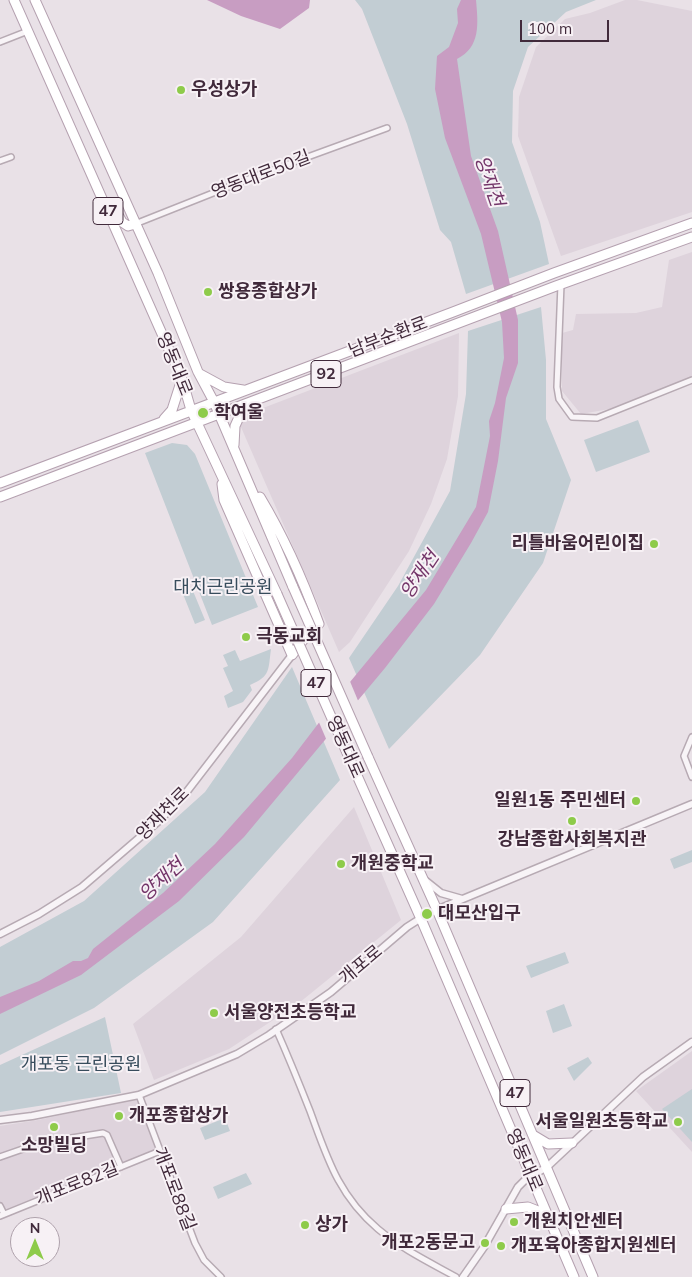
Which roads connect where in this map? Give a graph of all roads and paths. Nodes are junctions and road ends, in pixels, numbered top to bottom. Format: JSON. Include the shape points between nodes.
{"nodes":[{"id":1,"x":14,"y":0,"type":"edge"},
{"id":2,"x":35,"y":0,"type":"edge"},
{"id":3,"x":28,"y":30,"type":"junction"},
{"id":4,"x":0,"y":42,"type":"edge"},
{"id":5,"x":387,"y":128,"type":"dead end"},
{"id":6,"x":11,"y":157,"type":"dead end"},
{"id":7,"x":0,"y":161,"type":"edge"},
{"id":8,"x":106,"y":208,"type":"junction"},
{"id":9,"x":692,"y":223,"type":"edge"},
{"id":10,"x":135,"y":224,"type":"junction"},
{"id":11,"x":692,"y":237,"type":"edge"},
{"id":12,"x":559,"y":285,"type":"junction"},
{"id":13,"x":198,"y":372,"type":"junction"},
{"id":14,"x":182,"y":379,"type":"junction"},
{"id":15,"x":692,"y":380,"type":"edge"},
{"id":16,"x":246,"y":391,"type":"junction"},
{"id":17,"x":214,"y":402,"type":"junction"},
{"id":18,"x":246,"y":404,"type":"junction"},
{"id":19,"x":192,"y":410,"type":"junction"},
{"id":20,"x":219,"y":414,"type":"junction"},
{"id":21,"x":163,"y":421,"type":"junction"},
{"id":22,"x":198,"y":423,"type":"junction"},
{"id":23,"x":234,"y":450,"type":"junction"},
{"id":24,"x":242,"y":467,"type":"junction"},
{"id":25,"x":220,"y":472,"type":"junction"},
{"id":26,"x":0,"y":483,"type":"edge"},
{"id":27,"x":0,"y":498,"type":"edge"},
{"id":28,"x":292,"y":655,"type":"junction"},
{"id":29,"x":692,"y":738,"type":"edge"},
{"id":30,"x":692,"y":777,"type":"edge"},
{"id":31,"x":692,"y":804,"type":"edge"},
{"id":32,"x":423,"y":877,"type":"junction"},
{"id":33,"x":462,"y":899,"type":"junction"},
{"id":34,"x":437,"y":910,"type":"junction"},
{"id":35,"x":421,"y":919,"type":"junction"},
{"id":36,"x":0,"y":934,"type":"edge"},
{"id":37,"x":276,"y":1029,"type":"junction"},
{"id":38,"x":692,"y":1042,"type":"edge"},
{"id":39,"x":139,"y":1095,"type":"junction"},
{"id":40,"x":0,"y":1120,"type":"edge"},
{"id":41,"x":532,"y":1134,"type":"junction"},
{"id":42,"x":572,"y":1143,"type":"junction"},
{"id":43,"x":160,"y":1151,"type":"junction"},
{"id":44,"x":0,"y":1157,"type":"edge"},
{"id":45,"x":121,"y":1167,"type":"junction"},
{"id":46,"x":539,"y":1172,"type":"junction"},
{"id":47,"x":0,"y":1206,"type":"edge"},
{"id":48,"x":506,"y":1209,"type":"junction"},
{"id":49,"x":2,"y":1215,"type":"edge"},
{"id":50,"x":548,"y":1215,"type":"junction"},
{"id":51,"x":221,"y":1277,"type":"edge"},
{"id":52,"x":456,"y":1277,"type":"edge"},
{"id":53,"x":463,"y":1277,"type":"edge"},
{"id":54,"x":574,"y":1277,"type":"edge"},
{"id":55,"x":593,"y":1277,"type":"edge"}],
"edges":[{"from":1,"to":3,"type":"main road","name":"영동대로","number":"47"},
{"from":2,"to":10,"type":"main road","name":"영동대로","number":"47"},
{"from":3,"to":4,"type":"street"},
{"from":3,"to":8,"type":"main road","name":"영동대로","number":"47"},
{"from":5,"to":10,"type":"street","name":"영동대로50길"},
{"from":6,"to":7,"type":"street"},
{"from":8,"to":10,"type":"main road","via":[[117,213],[128,226]]},
{"from":8,"to":14,"type":"main road","name":"영동대로","number":"47"},
{"from":9,"to":16,"type":"main road","name":"남부순환로","number":"92"},
{"from":10,"to":13,"type":"main road","name":"영동대로","number":"47"},
{"from":11,"to":12,"type":"main road","name":"남부순환로","number":"92"},
{"from":12,"to":15,"type":"street","via":[[557,387],[559,399],[572,417],[597,418]]},
{"from":12,"to":18,"type":"main road","name":"남부순환로","number":"92"},
{"from":13,"to":16,"type":"main road","via":[[224,387]]},
{"from":13,"to":17,"type":"main road","name":"영동대로","number":"47"},
{"from":14,"to":19,"type":"main road","name":"영동대로","number":"47"},
{"from":14,"to":21,"type":"main road","via":[[172,410]]},
{"from":16,"to":17,"type":"main road","name":"남부순환로","number":"92"},
{"from":17,"to":19,"type":"main road","name":"남부순환로","number":"92"},
{"from":17,"to":20,"type":"main road","name":"영동대로","number":"47"},
{"from":18,"to":20,"type":"main road","name":"남부순환로","number":"92"},
{"from":18,"to":23,"type":"main road","via":[[235,426]]},
{"from":19,"to":21,"type":"main road","name":"남부순환로","number":"92"},
{"from":19,"to":22,"type":"main road","name":"영동대로","number":"47"},
{"from":20,"to":22,"type":"main road","name":"남부순환로","number":"92"},
{"from":20,"to":23,"type":"main road","name":"영동대로","number":"47"},
{"from":21,"to":26,"type":"main road","name":"남부순환로","number":"92"},
{"from":22,"to":25,"type":"main road","name":"영동대로","number":"47"},
{"from":22,"to":27,"type":"main road","name":"남부순환로","number":"92"},
{"from":23,"to":24,"type":"main road","name":"영동대로","number":"47"},
{"from":24,"to":28,"type":"main road","via":[[276,523],[319,624]]},
{"from":24,"to":32,"type":"main road","name":"영동대로","number":"47","bridge":true},
{"from":25,"to":28,"type":"main road","via":[[224,500]]},
{"from":25,"to":35,"type":"main road","name":"영동대로","number":"47","bridge":true},
{"from":28,"to":36,"type":"street","name":"양재천로","via":[[185,794],[160,820],[82,887]]},
{"from":29,"to":30,"type":"street","via":[[684,756]]},
{"from":31,"to":33,"type":"street","name":"개포로"},
{"from":32,"to":33,"type":"street","via":[[436,890]]},
{"from":32,"to":34,"type":"main road","name":"영동대로","number":"47"},
{"from":33,"to":34,"type":"street","name":"개포로"},
{"from":34,"to":35,"type":"street","name":"개포로"},
{"from":34,"to":41,"type":"main road","name":"영동대로","number":"47"},
{"from":35,"to":37,"type":"street","name":"개포로","via":[[407,927],[331,992]]},
{"from":35,"to":46,"type":"main road","name":"영동대로","number":"47"},
{"from":37,"to":39,"type":"street","name":"개포로","via":[[237,1054]]},
{"from":37,"to":52,"type":"street","via":[[325,1156],[340,1185],[377,1228],[404,1249]]},
{"from":38,"to":42,"type":"street","via":[[643,1077]]},
{"from":39,"to":40,"type":"street","name":"개포로"},
{"from":39,"to":43,"type":"street","name":"개포로88길"},
{"from":41,"to":42,"type":"main road","via":[[548,1144]]},
{"from":41,"to":46,"type":"main road","name":"영동대로","number":"47"},
{"from":42,"to":46,"type":"street"},
{"from":43,"to":45,"type":"street","name":"개포로82길"},
{"from":43,"to":51,"type":"street","name":"개포로88길","via":[[200,1254]]},
{"from":44,"to":45,"type":"street","name":"개포로82길","via":[[33,1145],[103,1132]]},
{"from":45,"to":49,"type":"street","name":"개포로82길"},
{"from":46,"to":48,"type":"street","via":[[518,1188]]},
{"from":46,"to":50,"type":"main road","name":"영동대로","number":"47"},
{"from":46,"to":55,"type":"main road","name":"영동대로","number":"47"},
{"from":47,"to":49,"type":"street","name":"개포로82길"},
{"from":48,"to":50,"type":"main road","via":[[528,1207]]},
{"from":48,"to":53,"type":"street"},
{"from":50,"to":54,"type":"main road","name":"영동대로","number":"47"}]}
